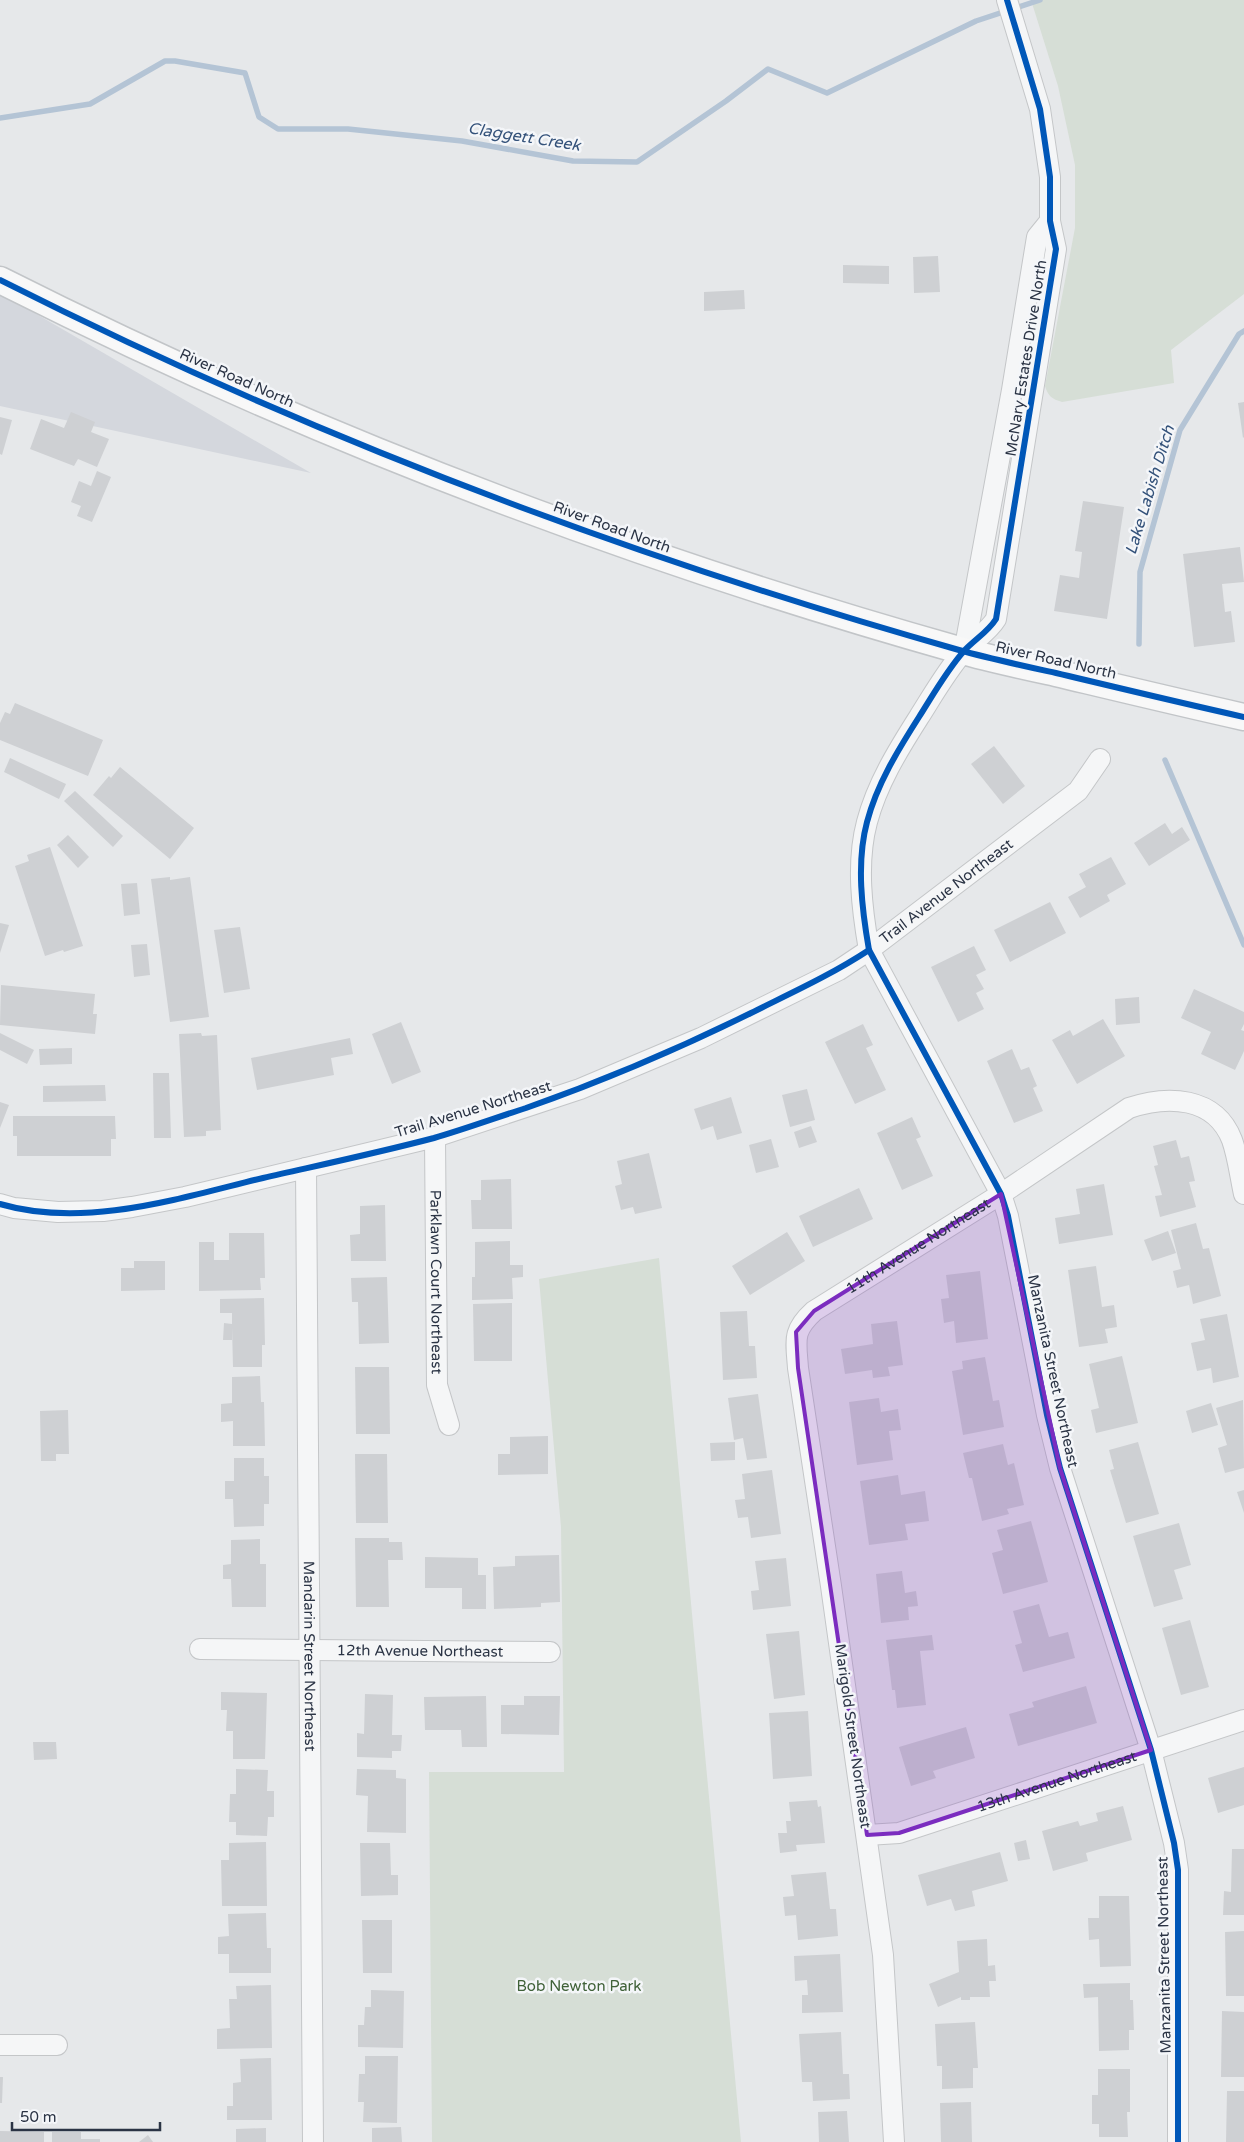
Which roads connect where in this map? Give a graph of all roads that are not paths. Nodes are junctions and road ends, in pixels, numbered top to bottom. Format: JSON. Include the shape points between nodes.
{"nodes":[{"id":1,"x":1007,"y":0,"type":"edge"},
{"id":2,"x":0,"y":280,"type":"edge"},
{"id":3,"x":964,"y":652,"type":"junction"},
{"id":4,"x":1244,"y":717,"type":"edge"},
{"id":5,"x":1100,"y":759,"type":"dead end"},
{"id":6,"x":869,"y":950,"type":"junction"},
{"id":7,"x":435,"y":1137,"type":"junction"},
{"id":8,"x":306,"y":1168,"type":"junction"},
{"id":9,"x":1001,"y":1194,"type":"junction"},
{"id":10,"x":1244,"y":1194,"type":"edge"},
{"id":11,"x":0,"y":1204,"type":"edge"},
{"id":12,"x":796,"y":1332,"type":"joint"},
{"id":13,"x":449,"y":1425,"type":"dead end"},
{"id":14,"x":200,"y":1649,"type":"dead end"},
{"id":15,"x":310,"y":1650,"type":"junction"},
{"id":16,"x":550,"y":1652,"type":"dead end"},
{"id":17,"x":1244,"y":1720,"type":"edge"},
{"id":18,"x":1151,"y":1750,"type":"junction"},
{"id":19,"x":867,"y":1835,"type":"junction"},
{"id":20,"x":0,"y":2045,"type":"edge"},
{"id":21,"x":57,"y":2045,"type":"dead end"},
{"id":22,"x":313,"y":2142,"type":"edge"},
{"id":23,"x":894,"y":2142,"type":"edge"},
{"id":24,"x":1178,"y":2142,"type":"edge"}],
"edges":[{"from":1,"to":3,"type":"street","name":"McNary Estates Drive North","via":[[1040,109],[1050,178],[1050,221],[1056,249],[996,619]]},
{"from":2,"to":3,"type":"main road","name":"River Road North","via":[[105,333],[319,428],[452,482],[625,546],[791,601]]},
{"from":3,"to":4,"type":"main road","name":"River Road North"},
{"from":3,"to":6,"type":"street","name":"Manzanita Street Northeast","via":[[898,752],[879,788],[866,824],[862,894]]},
{"from":5,"to":6,"type":"street","name":"Trail Avenue Northeast","via":[[1078,791]]},
{"from":6,"to":7,"type":"street","name":"Trail Avenue Northeast","via":[[840,970],[701,1038],[580,1089]]},
{"from":6,"to":9,"type":"street","name":"Manzanita Street Northeast"},
{"from":7,"to":8,"type":"street","name":"Trail Avenue Northeast"},
{"from":7,"to":13,"type":"street","name":"Parklawn Court Northeast","via":[[437,1384]]},
{"from":8,"to":11,"type":"street","name":"Trail Avenue Northeast","via":[[185,1197],[103,1211],[58,1212]]},
{"from":8,"to":15,"type":"street","name":"Mandarin Street Northeast"},
{"from":9,"to":10,"type":"street","name":"11th Avenue Northeast","via":[[1129,1108],[1150,1101],[1178,1100],[1201,1107],[1220,1120],[1232,1140]]},
{"from":9,"to":12,"type":"street","name":"11th Avenue Northeast","via":[[814,1311]]},
{"from":9,"to":18,"type":"street","name":"Manzanita Street Northeast","via":[[1060,1468]]},
{"from":12,"to":19,"type":"street","name":"Marigold Street Northeast","via":[[798,1368]]},
{"from":14,"to":15,"type":"street","name":"12th Avenue Northeast"},
{"from":15,"to":16,"type":"street","name":"12th Avenue Northeast"},
{"from":15,"to":22,"type":"street","name":"Mandarin Street Northeast"},
{"from":17,"to":18,"type":"street","name":"13th Avenue Northeast"},
{"from":18,"to":19,"type":"street","name":"13th Avenue Northeast","via":[[900,1834]]},
{"from":18,"to":24,"type":"street","name":"Manzanita Street Northeast","via":[[1178,1870]]},
{"from":19,"to":23,"type":"street","name":"Marigold Street Northeast","via":[[883,1955]]},
{"from":20,"to":21,"type":"street"}]}
